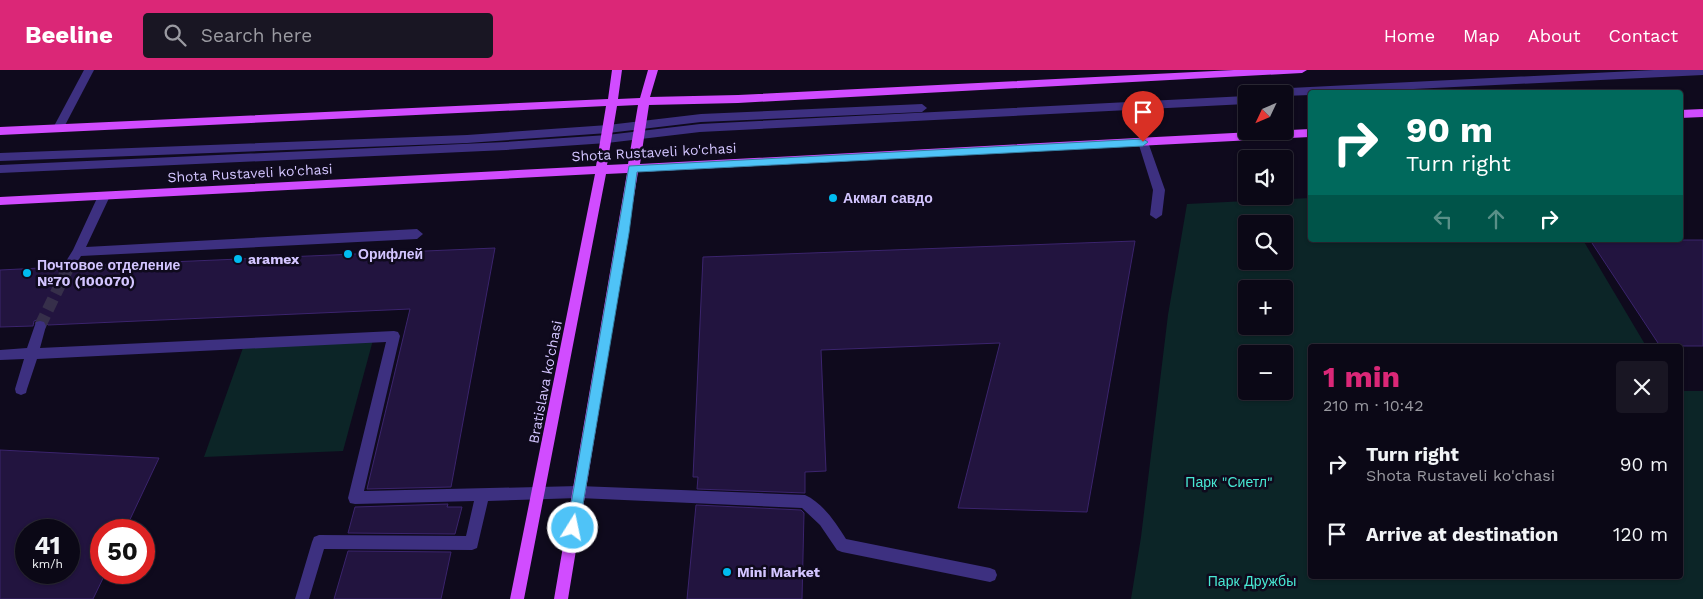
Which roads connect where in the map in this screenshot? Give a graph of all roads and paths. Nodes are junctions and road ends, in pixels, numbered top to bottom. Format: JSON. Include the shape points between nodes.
{"nodes":[{"id":1,"x":89,"y":70,"type":"edge"},
{"id":2,"x":617,"y":70,"type":"edge"},
{"id":3,"x":653,"y":70,"type":"edge"},
{"id":4,"x":1302,"y":70,"type":"edge"},
{"id":5,"x":1703,"y":71,"type":"edge"},
{"id":6,"x":1243,"y":72,"type":"edge"},
{"id":7,"x":1703,"y":76,"type":"edge"},
{"id":8,"x":1330,"y":90,"type":"edge"},
{"id":9,"x":1432,"y":90,"type":"edge"},
{"id":10,"x":1308,"y":91,"type":"edge"},
{"id":11,"x":1293,"y":92,"type":"edge"},
{"id":12,"x":1238,"y":94,"type":"edge"},
{"id":13,"x":1308,"y":97,"type":"edge"},
{"id":14,"x":1293,"y":98,"type":"edge"},
{"id":15,"x":1238,"y":100,"type":"edge"},
{"id":16,"x":644,"y":101,"type":"junction"},
{"id":17,"x":612,"y":103,"type":"junction"},
{"id":18,"x":1703,"y":113,"type":"edge"},
{"id":19,"x":1683,"y":114,"type":"edge"},
{"id":20,"x":58,"y":128,"type":"junction"},
{"id":21,"x":0,"y":131,"type":"edge"},
{"id":22,"x":639,"y":131,"type":"junction"},
{"id":23,"x":608,"y":134,"type":"junction"},
{"id":24,"x":1308,"y":134,"type":"edge"},
{"id":25,"x":1143,"y":142,"type":"junction"},
{"id":26,"x":0,"y":157,"type":"edge"},
{"id":27,"x":0,"y":169,"type":"edge"},
{"id":28,"x":632,"y":169,"type":"junction"},
{"id":29,"x":600,"y":171,"type":"junction"},
{"id":30,"x":104,"y":196,"type":"junction"},
{"id":31,"x":0,"y":201,"type":"edge"},
{"id":32,"x":1156,"y":215,"type":"dead end"},
{"id":33,"x":417,"y":234,"type":"dead end"},
{"id":34,"x":78,"y":252,"type":"junction"},
{"id":35,"x":69,"y":266,"type":"tunnel mouth"},
{"id":36,"x":40,"y":326,"type":"tunnel mouth"},
{"id":37,"x":31,"y":354,"type":"junction"},
{"id":38,"x":0,"y":355,"type":"edge"},
{"id":39,"x":21,"y":389,"type":"dead end"},
{"id":40,"x":579,"y":492,"type":"junction"},
{"id":41,"x":484,"y":494,"type":"junction"},
{"id":42,"x":538,"y":495,"type":"junction"},
{"id":43,"x":990,"y":575,"type":"dead end"},
{"id":44,"x":302,"y":599,"type":"edge"},
{"id":45,"x":517,"y":599,"type":"edge"},
{"id":46,"x":561,"y":599,"type":"edge"}],
"edges":[{"from":1,"to":20,"type":"street"},
{"from":2,"to":17,"type":"main road","name":"Bratislava ko'chasi"},
{"from":3,"to":16,"type":"main road"},
{"from":4,"to":6,"type":"main road"},
{"from":5,"to":8,"type":"street"},
{"from":6,"to":16,"type":"main road"},
{"from":7,"to":9,"type":"street"},
{"from":10,"to":11,"type":"street"},
{"from":12,"to":22,"type":"street","via":[[701,118]]},
{"from":13,"to":14,"type":"street"},
{"from":15,"to":22,"type":"street"},
{"from":16,"to":17,"type":"main road"},
{"from":16,"to":22,"type":"main road"},
{"from":17,"to":20,"type":"main road"},
{"from":17,"to":23,"type":"main road","name":"Bratislava ko'chasi"},
{"from":18,"to":19,"type":"main road"},
{"from":20,"to":21,"type":"main road"},
{"from":22,"to":23,"type":"street"},
{"from":22,"to":28,"type":"main road"},
{"from":23,"to":26,"type":"street"},
{"from":23,"to":27,"type":"street","via":[[486,147]]},
{"from":23,"to":29,"type":"main road","name":"Bratislava ko'chasi"},
{"from":24,"to":25,"type":"main road","name":"Shota Rustaveli ko'chasi"},
{"from":25,"to":28,"type":"main road","name":"Shota Rustaveli ko'chasi"},
{"from":25,"to":32,"type":"street","via":[[1159,190]]},
{"from":28,"to":29,"type":"main road","name":"Shota Rustaveli ko'chasi"},
{"from":28,"to":40,"type":"main road"},
{"from":29,"to":30,"type":"main road","name":"Shota Rustaveli ko'chasi"},
{"from":29,"to":42,"type":"main road","name":"Bratislava ko'chasi"},
{"from":30,"to":31,"type":"main road","name":"Shota Rustaveli ko'chasi"},
{"from":30,"to":34,"type":"street"},
{"from":33,"to":34,"type":"street"},
{"from":34,"to":35,"type":"street"},
{"from":36,"to":37,"type":"street"},
{"from":37,"to":38,"type":"street"},
{"from":37,"to":39,"type":"street"},
{"from":37,"to":41,"type":"street","via":[[394,336],[355,498]]},
{"from":40,"to":42,"type":"street"},
{"from":40,"to":43,"type":"street","via":[[805,502],[825,520],[842,544]]},
{"from":40,"to":46,"type":"main road"},
{"from":41,"to":42,"type":"street"},
{"from":41,"to":44,"type":"street","via":[[472,543],[319,542]]},
{"from":42,"to":45,"type":"main road","name":"Bratislava ko'chasi"}]}
